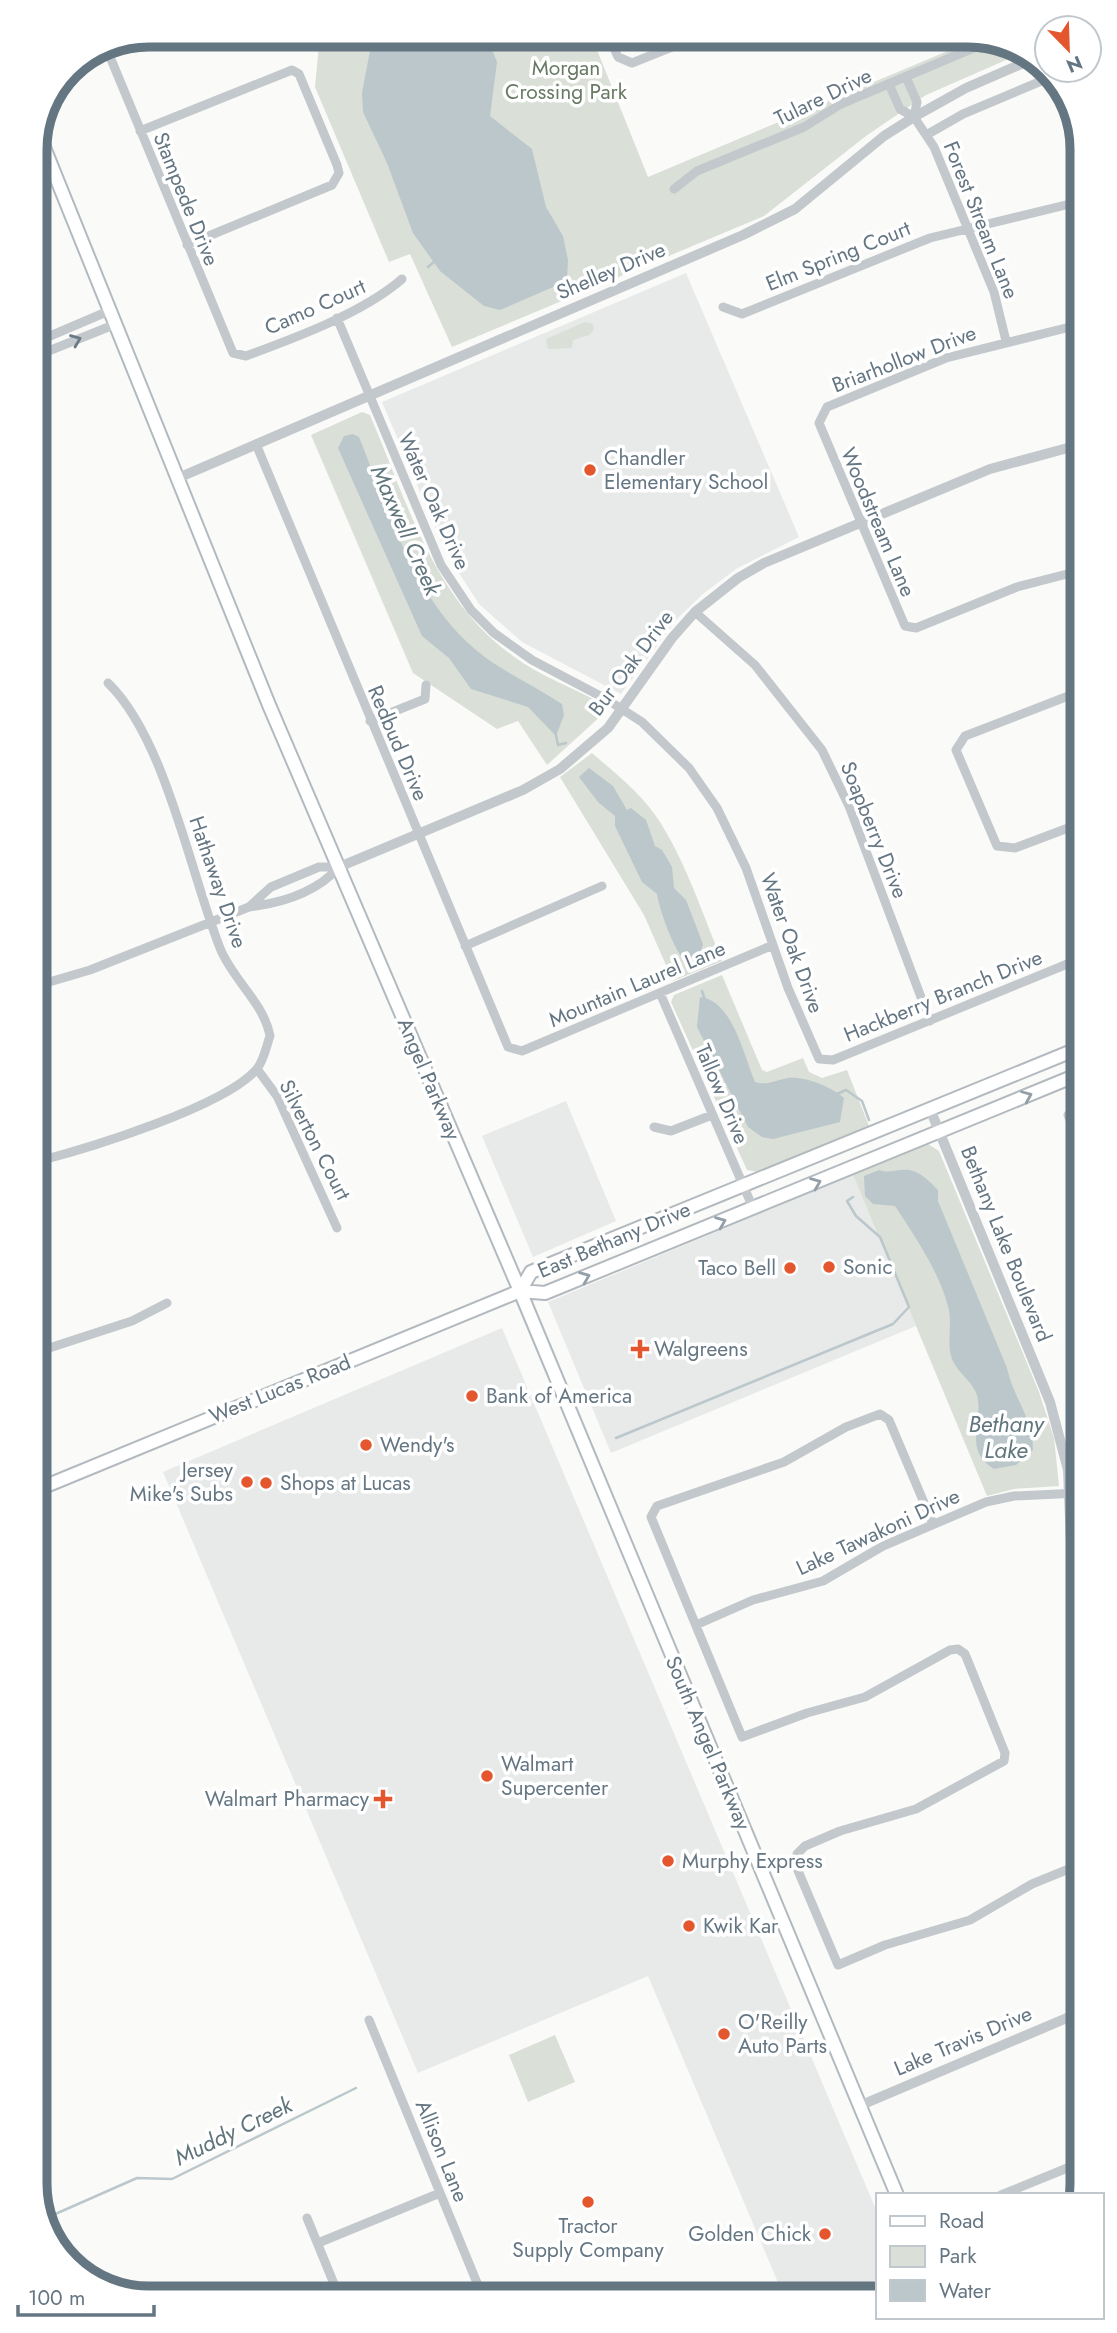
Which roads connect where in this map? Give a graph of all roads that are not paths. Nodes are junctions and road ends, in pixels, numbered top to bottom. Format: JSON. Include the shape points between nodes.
{"nodes":[{"id":1,"x":613,"y":47,"type":"edge"},
{"id":2,"x":673,"y":47,"type":"edge"},
{"id":3,"x":975,"y":47,"type":"edge"},
{"id":4,"x":110,"y":56,"type":"edge"},
{"id":5,"x":1023,"y":63,"type":"edge"},
{"id":6,"x":906,"y":77,"type":"junction"},
{"id":7,"x":889,"y":84,"type":"junction"},
{"id":8,"x":1034,"y":84,"type":"edge"},
{"id":9,"x":914,"y":117,"type":"junction"},
{"id":10,"x":140,"y":131,"type":"junction"},
{"id":11,"x":928,"y":134,"type":"junction"},
{"id":12,"x":47,"y":154,"type":"edge"},
{"id":13,"x":674,"y":188,"type":"dead end"},
{"id":14,"x":1070,"y":204,"type":"edge"},
{"id":15,"x":967,"y":226,"type":"junction"},
{"id":16,"x":187,"y":245,"type":"junction"},
{"id":17,"x":402,"y":279,"type":"dead end"},
{"id":18,"x":723,"y":307,"type":"dead end"},
{"id":19,"x":111,"y":310,"type":"junction"},
{"id":20,"x":337,"y":318,"type":"junction"},
{"id":21,"x":116,"y":324,"type":"junction"},
{"id":22,"x":1070,"y":327,"type":"edge"},
{"id":23,"x":47,"y":337,"type":"edge"},
{"id":24,"x":1006,"y":341,"type":"junction"},
{"id":25,"x":47,"y":351,"type":"edge"},
{"id":26,"x":238,"y":356,"type":"joint"},
{"id":27,"x":369,"y":396,"type":"junction"},
{"id":28,"x":820,"y":417,"type":"joint"},
{"id":29,"x":256,"y":444,"type":"junction"},
{"id":30,"x":1070,"y":447,"type":"edge"},
{"id":31,"x":178,"y":478,"type":"junction"},
{"id":32,"x":860,"y":524,"type":"junction"},
{"id":33,"x":1070,"y":573,"type":"edge"},
{"id":34,"x":695,"y":612,"type":"junction"},
{"id":35,"x":108,"y":682,"type":"dead end"},
{"id":36,"x":426,"y":685,"type":"dead end"},
{"id":37,"x":1070,"y":695,"type":"edge"},
{"id":38,"x":623,"y":709,"type":"junction"},
{"id":39,"x":370,"y":721,"type":"junction"},
{"id":40,"x":1070,"y":827,"type":"edge"},
{"id":41,"x":417,"y":833,"type":"junction"},
{"id":42,"x":339,"y":867,"type":"junction"},
{"id":43,"x":601,"y":886,"type":"dead end"},
{"id":44,"x":249,"y":907,"type":"junction"},
{"id":45,"x":211,"y":922,"type":"junction"},
{"id":46,"x":773,"y":945,"type":"junction"},
{"id":47,"x":465,"y":946,"type":"junction"},
{"id":48,"x":1070,"y":963,"type":"edge"},
{"id":49,"x":47,"y":983,"type":"edge"},
{"id":50,"x":660,"y":993,"type":"junction"},
{"id":51,"x":930,"y":1021,"type":"junction"},
{"id":52,"x":514,"y":1052,"type":"joint"},
{"id":53,"x":1070,"y":1052,"type":"edge"},
{"id":54,"x":823,"y":1061,"type":"joint"},
{"id":55,"x":257,"y":1069,"type":"junction"},
{"id":56,"x":1070,"y":1078,"type":"edge"},
{"id":57,"x":930,"y":1109,"type":"junction"},
{"id":58,"x":712,"y":1115,"type":"junction"},
{"id":59,"x":1068,"y":1115,"type":"dead end"},
{"id":60,"x":1070,"y":1120,"type":"edge"},
{"id":61,"x":654,"y":1127,"type":"dead end"},
{"id":62,"x":939,"y":1132,"type":"junction"},
{"id":63,"x":47,"y":1159,"type":"edge"},
{"id":64,"x":743,"y":1186,"type":"junction"},
{"id":65,"x":753,"y":1208,"type":"junction"},
{"id":66,"x":337,"y":1228,"type":"dead end"},
{"id":67,"x":520,"y":1291,"type":"junction"},
{"id":68,"x":167,"y":1303,"type":"dead end"},
{"id":69,"x":47,"y":1349,"type":"edge"},
{"id":70,"x":1070,"y":1477,"type":"edge"},
{"id":71,"x":47,"y":1486,"type":"edge"},
{"id":72,"x":1070,"y":1492,"type":"edge"},
{"id":73,"x":933,"y":1524,"type":"junction"},
{"id":74,"x":696,"y":1625,"type":"junction"},
{"id":75,"x":1070,"y":1868,"type":"edge"},
{"id":76,"x":1070,"y":2017,"type":"edge"},
{"id":77,"x":369,"y":2020,"type":"dead end"},
{"id":78,"x":859,"y":2106,"type":"junction"},
{"id":79,"x":1070,"y":2167,"type":"edge"},
{"id":80,"x":440,"y":2193,"type":"junction"},
{"id":81,"x":896,"y":2193,"type":"edge"},
{"id":82,"x":1006,"y":2193,"type":"edge"},
{"id":83,"x":307,"y":2218,"type":"dead end"},
{"id":84,"x":318,"y":2243,"type":"junction"},
{"id":85,"x":335,"y":2286,"type":"edge"},
{"id":86,"x":479,"y":2286,"type":"edge"}],
"edges":[{"from":1,"to":2,"type":"street","via":[[622,60],[637,62]]},
{"from":3,"to":6,"type":"street","name":"Tulare Drive"},
{"from":4,"to":10,"type":"street","name":"Stampede Drive"},
{"from":5,"to":9,"type":"street","name":"Shelley Drive"},
{"from":6,"to":7,"type":"street","name":"Tulare Drive"},
{"from":6,"to":9,"type":"street","via":[[917,102]]},
{"from":7,"to":9,"type":"street","name":"Forest Stream Lane","via":[[900,109]]},
{"from":7,"to":13,"type":"street","name":"Tulare Drive","via":[[841,104],[804,127],[696,171]]},
{"from":8,"to":11,"type":"street"},
{"from":9,"to":11,"type":"street","name":"Forest Stream Lane"},
{"from":9,"to":27,"type":"street","name":"Shelley Drive","via":[[795,209]]},
{"from":10,"to":16,"type":"street","name":"Stampede Drive"},
{"from":10,"to":16,"type":"street","via":[[292,70],[299,74],[337,165],[337,179],[324,188]]},
{"from":11,"to":15,"type":"street","name":"Forest Stream Lane"},
{"from":12,"to":19,"type":"main road","name":"Angel Parkway"},
{"from":14,"to":15,"type":"street","name":"Elm Spring Court"},
{"from":15,"to":18,"type":"street","name":"Elm Spring Court","via":[[742,314]]},
{"from":15,"to":24,"type":"street","name":"Forest Stream Lane","via":[[994,292]]},
{"from":16,"to":26,"type":"street","name":"Stampede Drive","via":[[229,348]]},
{"from":17,"to":20,"type":"street","name":"Camo Court","via":[[374,301]]},
{"from":19,"to":21,"type":"main road","name":"Angel Parkway"},
{"from":19,"to":23,"type":"street"},
{"from":20,"to":26,"type":"street","name":"Camo Court"},
{"from":20,"to":27,"type":"street","name":"Water Oak Drive"},
{"from":25,"to":21,"type":"street","one_way":true},
{"from":21,"to":31,"type":"main road","name":"Angel Parkway"},
{"from":22,"to":24,"type":"street","name":"Briarhollow Drive"},
{"from":24,"to":28,"type":"street","name":"Briarhollow Drive","via":[[897,378],[827,407]]},
{"from":27,"to":29,"type":"street","name":"Shelley Drive"},
{"from":27,"to":38,"type":"street","name":"Water Oak Drive","via":[[440,565],[471,610],[495,634],[533,660]]},
{"from":28,"to":32,"type":"street","name":"Woodstream Lane","via":[[819,429]]},
{"from":29,"to":31,"type":"street","name":"Shelley Drive"},
{"from":29,"to":39,"type":"street","name":"Redbud Drive"},
{"from":30,"to":32,"type":"street","name":"Bur Oak Drive","via":[[990,469]]},
{"from":31,"to":42,"type":"main road","name":"Angel Parkway"},
{"from":32,"to":33,"type":"street","name":"Woodstream Lane","via":[[901,622],[911,628],[1017,587]]},
{"from":32,"to":34,"type":"street","name":"Bur Oak Drive","via":[[764,563]]},
{"from":34,"to":38,"type":"street","name":"Bur Oak Drive"},
{"from":34,"to":51,"type":"street","name":"Soapberry Drive","via":[[755,666],[822,750],[849,806]]},
{"from":35,"to":45,"type":"street","name":"Hathaway Drive","via":[[127,704],[161,775]]},
{"from":36,"to":39,"type":"street","via":[[425,699]]},
{"from":37,"to":40,"type":"street","via":[[970,734],[958,744],[957,755],[993,842],[1003,849]]},
{"from":38,"to":41,"type":"street","name":"Bur Oak Drive","via":[[592,744],[560,769],[523,790]]},
{"from":38,"to":46,"type":"street","name":"Water Oak Drive","via":[[689,768],[717,808],[746,868]]},
{"from":39,"to":41,"type":"street","name":"Redbud Drive"},
{"from":41,"to":42,"type":"street","name":"Bur Oak Drive"},
{"from":41,"to":47,"type":"street","name":"Redbud Drive"},
{"from":42,"to":44,"type":"street","via":[[319,867],[271,887]]},
{"from":42,"to":44,"type":"street","via":[[325,883],[277,904]]},
{"from":42,"to":67,"type":"main road","name":"Angel Parkway"},
{"from":43,"to":47,"type":"street"},
{"from":44,"to":45,"type":"street"},
{"from":45,"to":49,"type":"street"},
{"from":45,"to":55,"type":"street","name":"Hathaway Drive","via":[[220,950],[268,1026],[270,1036]]},
{"from":46,"to":50,"type":"street","name":"Mountain Laurel Lane"},
{"from":46,"to":54,"type":"street","name":"Water Oak Drive","via":[[817,1057]]},
{"from":47,"to":52,"type":"street","name":"Redbud Drive"},
{"from":48,"to":51,"type":"street","name":"Hackberry Branch Drive"},
{"from":50,"to":52,"type":"street","name":"Mountain Laurel Lane"},
{"from":50,"to":58,"type":"street","name":"Tallow Drive"},
{"from":51,"to":54,"type":"street","name":"Hackberry Branch Drive"},
{"from":53,"to":57,"type":"main road","name":"East Bethany Drive"},
{"from":55,"to":63,"type":"street","via":[[240,1083],[161,1121]]},
{"from":55,"to":66,"type":"street","name":"Silverton Court","via":[[278,1096]]},
{"from":62,"to":56,"type":"main road","name":"East Bethany Drive","one_way":true},
{"from":57,"to":62,"type":"street","name":"Bethany Lake Boulevard"},
{"from":57,"to":64,"type":"main road","name":"East Bethany Drive"},
{"from":58,"to":61,"type":"street","via":[[671,1130]]},
{"from":58,"to":64,"type":"street","name":"Tallow Drive"},
{"from":59,"to":60,"type":"street"},
{"from":65,"to":62,"type":"main road","name":"East Bethany Drive","one_way":true},
{"from":62,"to":70,"type":"street","name":"Bethany Lake Boulevard","via":[[1050,1402]]},
{"from":64,"to":65,"type":"street","name":"Tallow Drive"},
{"from":64,"to":67,"type":"main road","name":"East Bethany Drive","via":[[531,1272]]},
{"from":67,"to":65,"type":"main road","name":"East Bethany Drive","one_way":true,"via":[[545,1293]]},
{"from":67,"to":71,"type":"main road","name":"West Lucas Road"},
{"from":67,"to":78,"type":"main road","name":"South Angel Parkway"},
{"from":68,"to":69,"type":"street","via":[[132,1321]]},
{"from":72,"to":73,"type":"street","name":"Lake Tawakoni Drive","via":[[999,1499]]},
{"from":73,"to":74,"type":"street","name":"Lake Tawakoni Drive","via":[[823,1581],[753,1601]]},
{"from":73,"to":74,"type":"street","via":[[889,1420],[880,1414],[773,1467],[657,1506],[652,1520]]},
{"from":74,"to":75,"type":"street","via":[[741,1737],[865,1696],[954,1649],[965,1654],[1005,1753],[1004,1761],[916,1809],[840,1831],[801,1849],[796,1866],[838,1965],[885,1945],[970,1920],[1032,1884]]},
{"from":76,"to":78,"type":"street","name":"Lake Travis Drive"},
{"from":77,"to":80,"type":"street","name":"Allison Lane"},
{"from":78,"to":81,"type":"main road","name":"South Angel Parkway"},
{"from":79,"to":82,"type":"street"},
{"from":80,"to":84,"type":"street"},
{"from":80,"to":86,"type":"street","name":"Allison Lane"},
{"from":83,"to":84,"type":"street"},
{"from":84,"to":85,"type":"street"}]}
